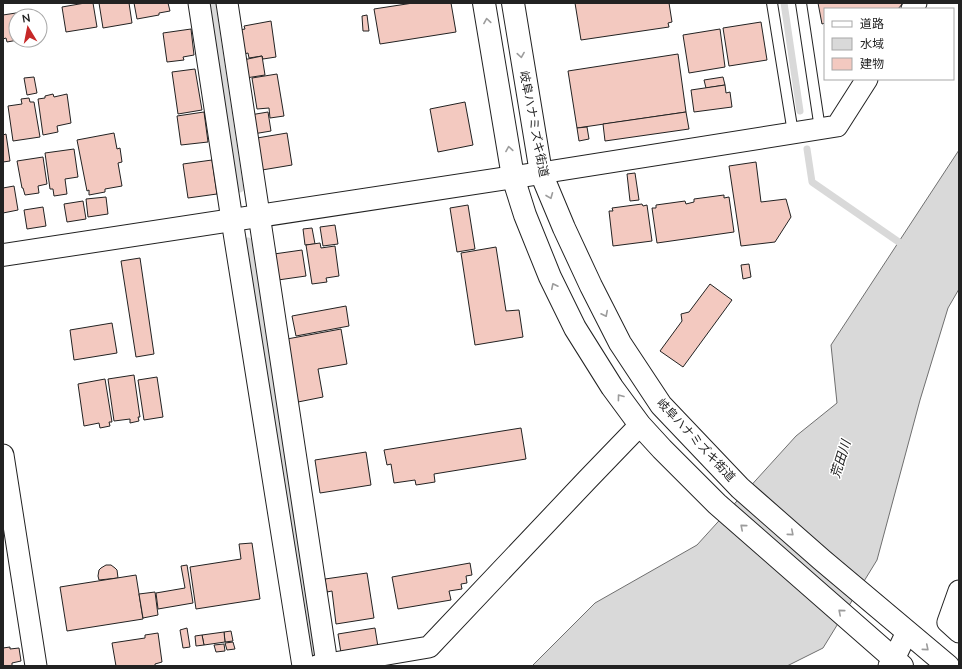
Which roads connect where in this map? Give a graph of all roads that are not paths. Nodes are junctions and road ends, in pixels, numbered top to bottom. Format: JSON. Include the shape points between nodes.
{"nodes":[{"id":1,"x":199,"y":3,"type":"edge"},
{"id":2,"x":227,"y":3,"type":"edge"},
{"id":3,"x":484,"y":3,"type":"edge"},
{"id":4,"x":513,"y":3,"type":"edge"},
{"id":5,"x":772,"y":3,"type":"edge"},
{"id":6,"x":801,"y":3,"type":"edge"},
{"id":7,"x":866,"y":80,"type":"edge"},
{"id":8,"x":820,"y":129,"type":"junction"},
{"id":9,"x":793,"y":133,"type":"junction"},
{"id":10,"x":541,"y":173,"type":"junction"},
{"id":11,"x":513,"y":177,"type":"junction"},
{"id":12,"x":258,"y":215,"type":"junction"},
{"id":13,"x":232,"y":220,"type":"junction"},
{"id":14,"x":3,"y":255,"type":"edge"},
{"id":15,"x":640,"y":425,"type":"junction"},
{"id":16,"x":3,"y":454,"type":"edge"},
{"id":17,"x":959,"y":591,"type":"edge"},
{"id":18,"x":907,"y":632,"type":"junction"},
{"id":19,"x":959,"y":632,"type":"edge"},
{"id":20,"x":895,"y":664,"type":"edge"},
{"id":21,"x":322,"y":665,"type":"edge"},
{"id":22,"x":36,"y":666,"type":"edge"},
{"id":23,"x":303,"y":666,"type":"edge"},
{"id":24,"x":948,"y":666,"type":"edge"}],
"edges":[{"from":1,"to":13,"type":"street"},
{"from":2,"to":12,"type":"street"},
{"from":11,"to":3,"type":"main road","one_way":true},
{"from":4,"to":10,"type":"main road","name":"岐阜ハナミズキ街道","one_way":true},
{"from":5,"to":9,"type":"lane"},
{"from":6,"to":8,"type":"lane"},
{"from":7,"to":8,"type":"street","via":[[837,126]]},
{"from":8,"to":9,"type":"street"},
{"from":9,"to":10,"type":"street"},
{"from":10,"to":11,"type":"main road"},
{"from":10,"to":18,"type":"main road","name":"岐阜ハナミズキ街道","one_way":true,"via":[[564,228],[620,343],[660,405],[740,488]]},
{"from":11,"to":12,"type":"main road"},
{"from":15,"to":11,"type":"main road","one_way":true,"via":[[612,387],[575,328],[550,277]]},
{"from":12,"to":13,"type":"main road"},
{"from":12,"to":21,"type":"street"},
{"from":13,"to":14,"type":"main road"},
{"from":13,"to":23,"type":"street"},
{"from":20,"to":15,"type":"main road","one_way":true,"via":[[870,638],[717,504]]},
{"from":15,"to":21,"type":"street","via":[[429,647]]},
{"from":16,"to":22,"type":"street"},
{"from":17,"to":19,"type":"street","via":[[948,622]]},
{"from":18,"to":20,"type":"street"},
{"from":18,"to":24,"type":"main road","name":"岐阜ハナミズキ街道","one_way":true}]}
